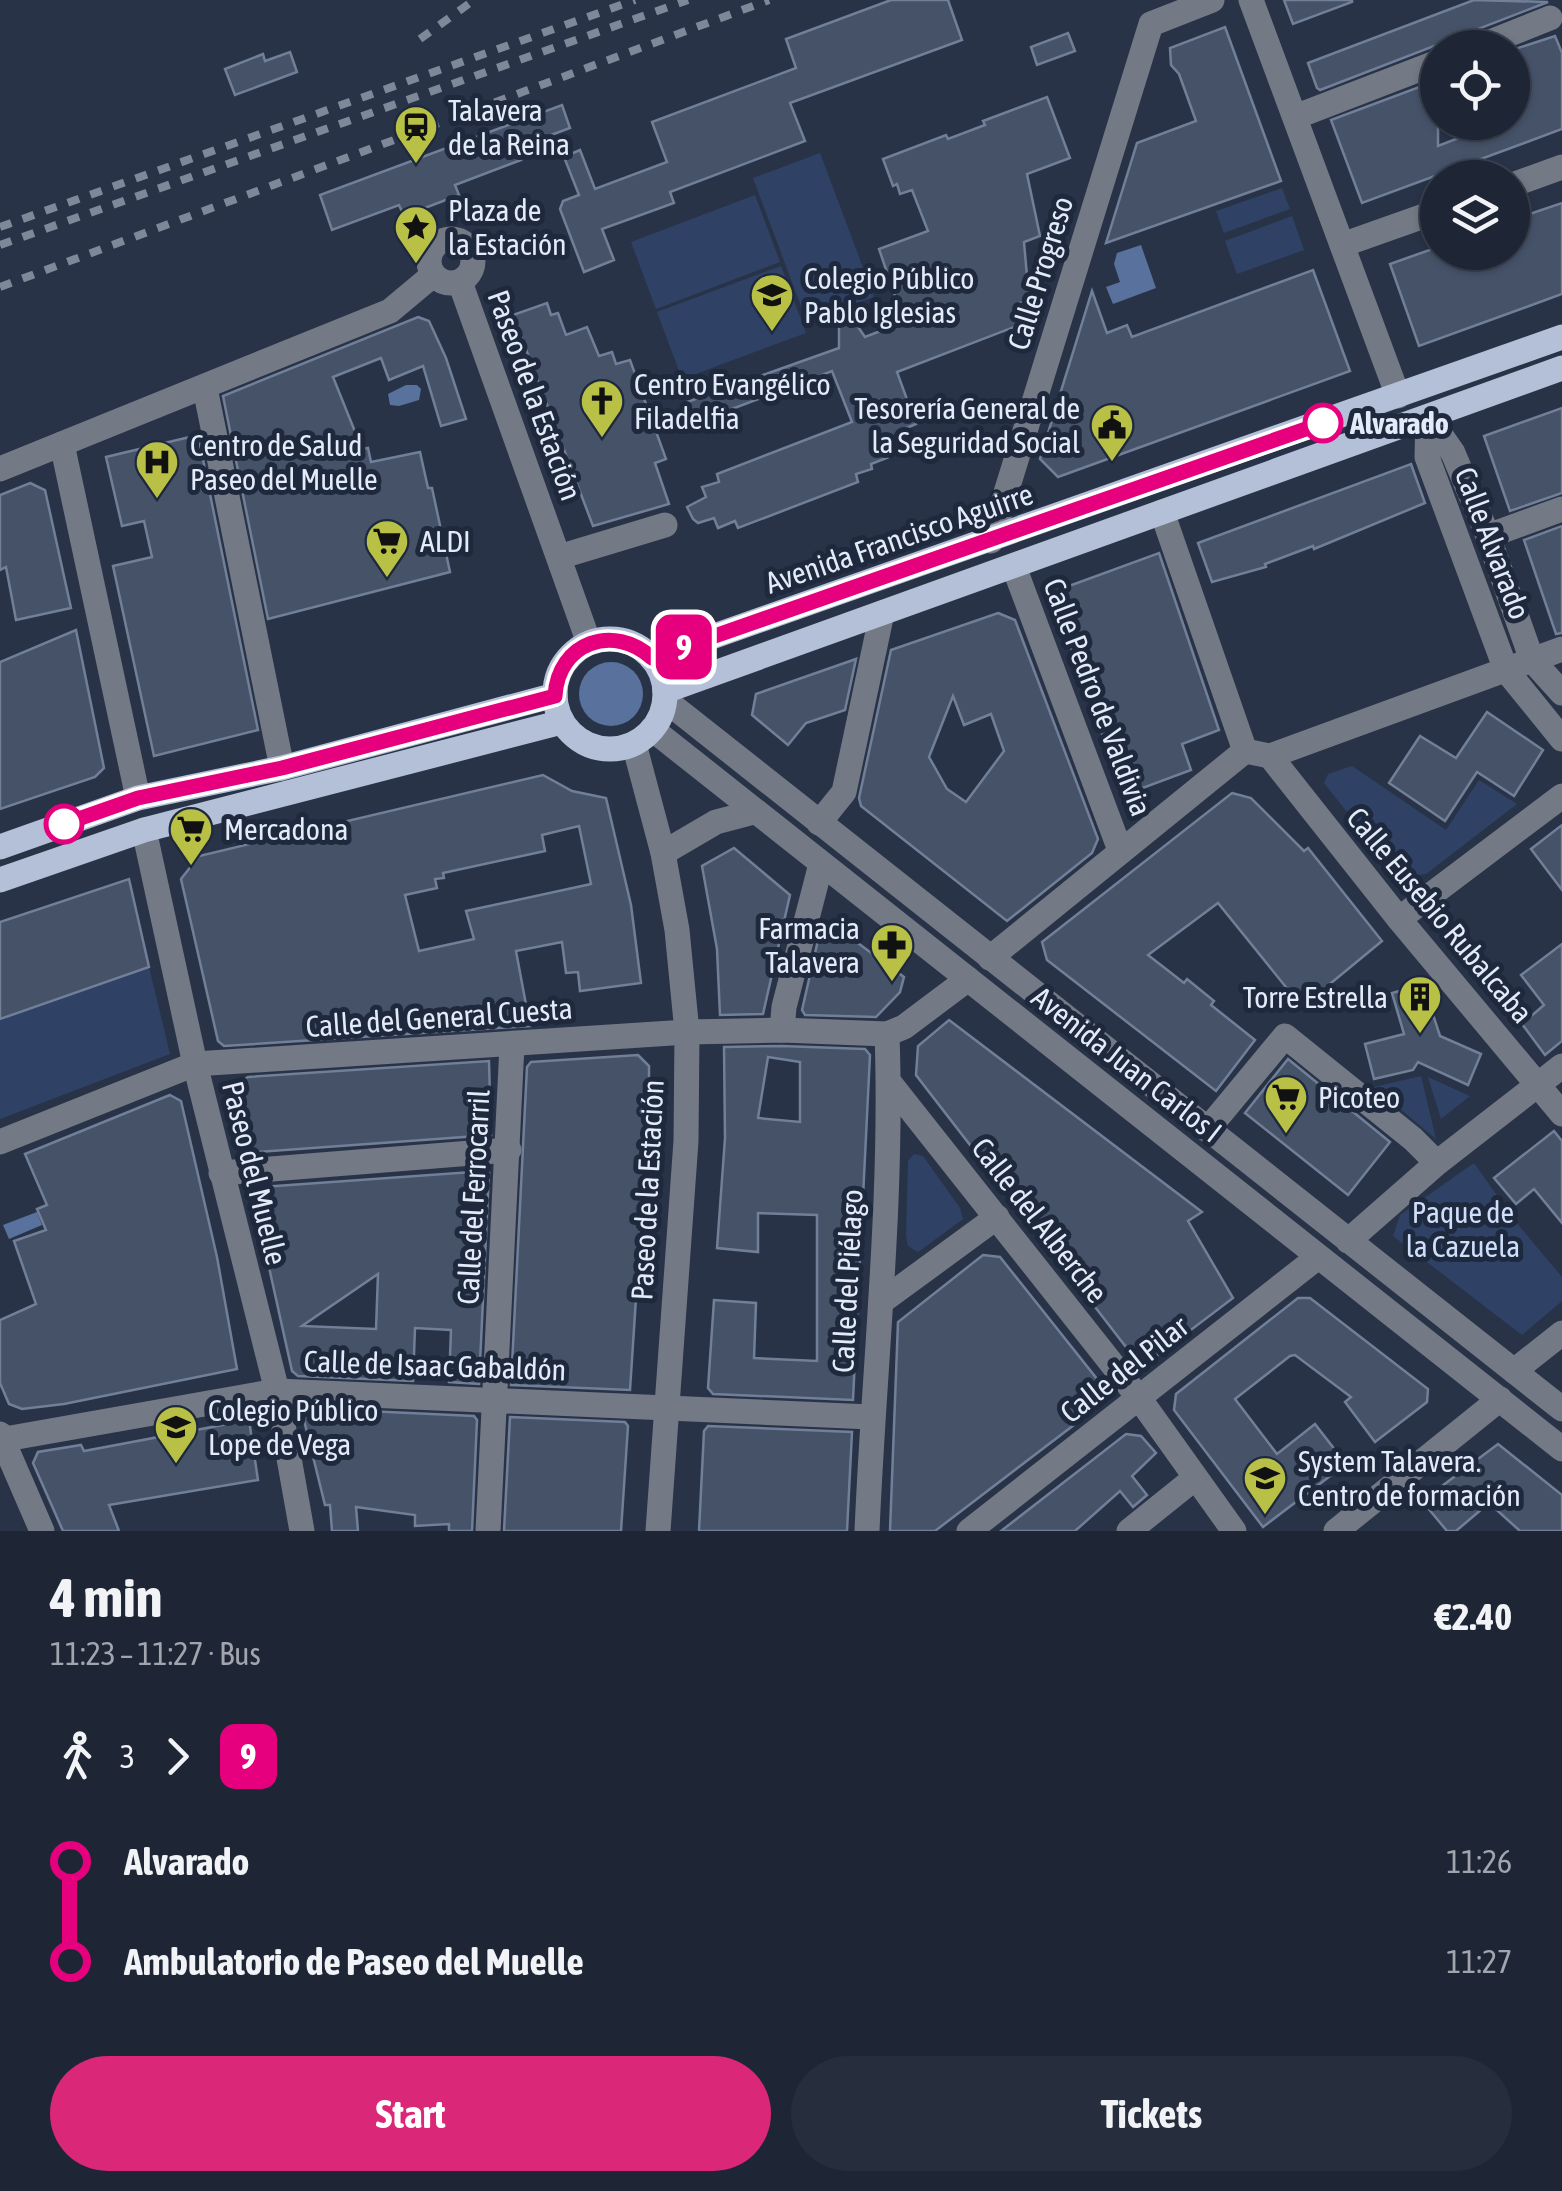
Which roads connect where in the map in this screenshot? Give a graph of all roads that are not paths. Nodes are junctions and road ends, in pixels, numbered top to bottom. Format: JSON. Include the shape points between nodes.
{"nodes":[{"id":1,"x":1212,"y":0,"type":"edge"},
{"id":2,"x":1251,"y":0,"type":"edge"},
{"id":3,"x":1552,"y":15,"type":"edge"},
{"id":4,"x":1517,"y":30,"type":"edge"},
{"id":5,"x":1420,"y":69,"type":"edge"},
{"id":6,"x":1294,"y":118,"type":"junction"},
{"id":7,"x":1562,"y":167,"type":"edge"},
{"id":8,"x":1530,"y":178,"type":"edge"},
{"id":9,"x":1420,"y":217,"type":"edge"},
{"id":10,"x":1342,"y":245,"type":"junction"},
{"id":11,"x":434,"y":275,"type":"junction"},
{"id":12,"x":460,"y":282,"type":"junction"},
{"id":13,"x":1562,"y":337,"type":"edge"},
{"id":14,"x":1562,"y":368,"type":"edge"},
{"id":15,"x":205,"y":388,"type":"junction"},
{"id":16,"x":1398,"y":396,"type":"junction"},
{"id":17,"x":1428,"y":418,"type":"junction"},
{"id":18,"x":62,"y":444,"type":"junction"},
{"id":19,"x":0,"y":469,"type":"edge"},
{"id":20,"x":1562,"y":510,"type":"edge"},
{"id":21,"x":1162,"y":512,"type":"junction"},
{"id":22,"x":665,"y":524,"type":"dead end"},
{"id":23,"x":1488,"y":536,"type":"junction"},
{"id":24,"x":991,"y":541,"type":"junction"},
{"id":25,"x":560,"y":558,"type":"junction"},
{"id":26,"x":1014,"y":566,"type":"junction"},
{"id":27,"x":882,"y":613,"type":"junction"},
{"id":28,"x":589,"y":643,"type":"junction"},
{"id":29,"x":1562,"y":650,"type":"edge"},
{"id":30,"x":652,"y":658,"type":"junction"},
{"id":31,"x":1532,"y":660,"type":"junction"},
{"id":32,"x":1506,"y":670,"type":"junction"},
{"id":33,"x":1562,"y":694,"type":"edge"},
{"id":34,"x":555,"y":696,"type":"junction"},
{"id":35,"x":665,"y":696,"type":"junction"},
{"id":36,"x":562,"y":722,"type":"junction"},
{"id":37,"x":643,"y":736,"type":"junction"},
{"id":38,"x":1562,"y":740,"type":"edge"},
{"id":39,"x":1258,"y":753,"type":"junction"},
{"id":40,"x":282,"y":768,"type":"junction"},
{"id":41,"x":1562,"y":796,"type":"edge"},
{"id":42,"x":138,"y":798,"type":"junction"},
{"id":43,"x":754,"y":812,"type":"junction"},
{"id":44,"x":819,"y":823,"type":"junction"},
{"id":45,"x":144,"y":830,"type":"junction"},
{"id":46,"x":0,"y":847,"type":"edge"},
{"id":47,"x":1120,"y":850,"type":"junction"},
{"id":48,"x":663,"y":853,"type":"junction"},
{"id":49,"x":821,"y":864,"type":"junction"},
{"id":50,"x":0,"y":880,"type":"edge"},
{"id":51,"x":1398,"y":920,"type":"junction"},
{"id":52,"x":990,"y":958,"type":"junction"},
{"id":53,"x":968,"y":979,"type":"junction"},
{"id":54,"x":782,"y":1030,"type":"junction"},
{"id":55,"x":686,"y":1032,"type":"junction"},
{"id":56,"x":887,"y":1034,"type":"junction"},
{"id":57,"x":512,"y":1045,"type":"junction"},
{"id":58,"x":195,"y":1064,"type":"junction"},
{"id":59,"x":1562,"y":1066,"type":"edge"},
{"id":60,"x":888,"y":1082,"type":"junction"},
{"id":61,"x":1538,"y":1085,"type":"junction"},
{"id":62,"x":1562,"y":1114,"type":"edge"},
{"id":63,"x":1207,"y":1130,"type":"junction"},
{"id":64,"x":0,"y":1142,"type":"edge"},
{"id":65,"x":509,"y":1150,"type":"junction"},
{"id":66,"x":1437,"y":1163,"type":"junction"},
{"id":67,"x":222,"y":1173,"type":"junction"},
{"id":68,"x":996,"y":1217,"type":"junction"},
{"id":69,"x":1348,"y":1241,"type":"junction"},
{"id":70,"x":1318,"y":1257,"type":"junction"},
{"id":71,"x":881,"y":1302,"type":"junction"},
{"id":72,"x":1562,"y":1332,"type":"edge"},
{"id":73,"x":1514,"y":1371,"type":"junction"},
{"id":74,"x":277,"y":1391,"type":"junction"},
{"id":75,"x":1139,"y":1398,"type":"junction"},
{"id":76,"x":1500,"y":1399,"type":"junction"},
{"id":77,"x":494,"y":1400,"type":"junction"},
{"id":78,"x":665,"y":1408,"type":"junction"},
{"id":79,"x":1562,"y":1408,"type":"edge"},
{"id":80,"x":872,"y":1417,"type":"junction"},
{"id":81,"x":1,"y":1438,"type":"edge"},
{"id":82,"x":1562,"y":1449,"type":"edge"},
{"id":83,"x":1195,"y":1478,"type":"junction"},
{"id":84,"x":42,"y":1531,"type":"edge"},
{"id":85,"x":302,"y":1531,"type":"edge"},
{"id":86,"x":488,"y":1531,"type":"edge"},
{"id":87,"x":658,"y":1531,"type":"edge"},
{"id":88,"x":867,"y":1531,"type":"edge"},
{"id":89,"x":969,"y":1531,"type":"edge"},
{"id":90,"x":1129,"y":1531,"type":"edge"},
{"id":91,"x":1234,"y":1531,"type":"edge"},
{"id":92,"x":1336,"y":1531,"type":"edge"}],
"edges":[{"from":1,"to":24,"type":"street","name":"Calle Progreso","via":[[1152,24]]},
{"from":2,"to":6,"type":"street"},
{"from":3,"to":4,"type":"street"},
{"from":5,"to":6,"type":"street"},
{"from":6,"to":10,"type":"street"},
{"from":7,"to":8,"type":"street"},
{"from":9,"to":10,"type":"street"},
{"from":10,"to":16,"type":"street"},
{"from":11,"to":12,"type":"street","name":"Paseo de la Estación"},
{"from":11,"to":12,"type":"street","name":"Paseo de la Estación","via":[[434,248],[460,241],[472,251],[474,265]]},
{"from":11,"to":15,"type":"street","via":[[390,311]]},
{"from":12,"to":25,"type":"street","name":"Paseo de la Estación"},
{"from":13,"to":16,"type":"main road","name":"Avenida Francisco Aguirre"},
{"from":14,"to":17,"type":"main road"},
{"from":15,"to":18,"type":"street"},
{"from":15,"to":40,"type":"street"},
{"from":16,"to":24,"type":"main road","name":"Avenida Francisco Aguirre"},
{"from":17,"to":21,"type":"main road"},
{"from":17,"to":23,"type":"street","name":"Calle Alvarado","via":[[1453,453]]},
{"from":17,"to":32,"type":"street","name":"Calle Alvarado","via":[[1427,457]]},
{"from":18,"to":19,"type":"street"},
{"from":18,"to":42,"type":"street"},
{"from":20,"to":23,"type":"street"},
{"from":21,"to":26,"type":"main road"},
{"from":21,"to":39,"type":"street","name":"Calle Eusebio Rubalcaba"},
{"from":22,"to":25,"type":"street"},
{"from":23,"to":31,"type":"street","name":"Calle Alvarado"},
{"from":24,"to":30,"type":"main road","name":"Avenida Francisco Aguirre"},
{"from":25,"to":28,"type":"street","name":"Paseo de la Estación"},
{"from":26,"to":27,"type":"main road"},
{"from":26,"to":47,"type":"street","name":"Calle Pedro de Valdivia"},
{"from":27,"to":35,"type":"main road"},
{"from":27,"to":44,"type":"street","via":[[844,792]]},
{"from":28,"to":30,"type":"main road","via":[[623,641]]},
{"from":28,"to":34,"type":"main road","via":[[564,664]]},
{"from":29,"to":31,"type":"street"},
{"from":30,"to":35,"type":"main road"},
{"from":31,"to":32,"type":"street"},
{"from":31,"to":33,"type":"street","name":"Calle Alvarado"},
{"from":32,"to":38,"type":"street","name":"Calle Alvarado"},
{"from":32,"to":39,"type":"street"},
{"from":34,"to":36,"type":"main road"},
{"from":34,"to":40,"type":"main road"},
{"from":35,"to":37,"type":"main road"},
{"from":35,"to":44,"type":"street","name":"Avenida Juan Carlos I"},
{"from":36,"to":37,"type":"main road","via":[[594,746],[612,749]]},
{"from":36,"to":45,"type":"main road"},
{"from":37,"to":43,"type":"street","name":"Avenida Juan Carlos I"},
{"from":37,"to":48,"type":"street","name":"Paseo de la Estación"},
{"from":39,"to":47,"type":"street"},
{"from":39,"to":51,"type":"street","name":"Calle Eusebio Rubalcaba"},
{"from":40,"to":42,"type":"main road"},
{"from":41,"to":51,"type":"street"},
{"from":42,"to":46,"type":"main road"},
{"from":43,"to":48,"type":"street","via":[[716,822]]},
{"from":43,"to":49,"type":"street","name":"Avenida Juan Carlos I"},
{"from":44,"to":52,"type":"street","name":"Avenida Juan Carlos I"},
{"from":45,"to":50,"type":"main road"},
{"from":45,"to":58,"type":"street","name":"Paseo del Muelle"},
{"from":47,"to":52,"type":"street"},
{"from":48,"to":55,"type":"street","name":"Paseo de la Estación"},
{"from":49,"to":53,"type":"street","name":"Avenida Juan Carlos I"},
{"from":49,"to":54,"type":"street"},
{"from":51,"to":61,"type":"street","name":"Calle Eusebio Rubalcaba"},
{"from":52,"to":63,"type":"street","name":"Avenida Juan Carlos I"},
{"from":53,"to":56,"type":"street"},
{"from":53,"to":70,"type":"street","name":"Avenida Juan Carlos I"},
{"from":54,"to":55,"type":"street","name":"Calle del General Cuesta"},
{"from":54,"to":56,"type":"street","name":"Calle del General Cuesta"},
{"from":55,"to":57,"type":"street","name":"Calle del General Cuesta"},
{"from":55,"to":78,"type":"street","name":"Paseo de la Estación","via":[[686,1140]]},
{"from":56,"to":60,"type":"street","name":"Calle del Piélago"},
{"from":57,"to":58,"type":"street","name":"Calle del General Cuesta"},
{"from":57,"to":65,"type":"street","name":"Calle del Ferrocarril"},
{"from":58,"to":64,"type":"street","name":"Calle del General Cuesta"},
{"from":58,"to":67,"type":"street","name":"Paseo del Muelle"},
{"from":59,"to":61,"type":"street"},
{"from":60,"to":68,"type":"street","name":"Calle del Alberche"},
{"from":60,"to":71,"type":"street","name":"Calle del Piélago"},
{"from":61,"to":62,"type":"street","name":"Calle Eusebio Rubalcaba"},
{"from":61,"to":66,"type":"street"},
{"from":63,"to":66,"type":"street","via":[[1285,1036]]},
{"from":63,"to":69,"type":"street","name":"Avenida Juan Carlos I"},
{"from":65,"to":67,"type":"street"},
{"from":65,"to":77,"type":"street","name":"Calle del Ferrocarril"},
{"from":66,"to":69,"type":"street"},
{"from":67,"to":74,"type":"street","name":"Paseo del Muelle"},
{"from":68,"to":71,"type":"street"},
{"from":68,"to":75,"type":"street","name":"Calle del Alberche"},
{"from":69,"to":73,"type":"street","name":"Avenida Juan Carlos I"},
{"from":70,"to":75,"type":"street","name":"Calle del Pilar"},
{"from":70,"to":76,"type":"street","name":"Avenida Juan Carlos I"},
{"from":71,"to":80,"type":"street","name":"Calle del Piélago"},
{"from":72,"to":73,"type":"street"},
{"from":73,"to":79,"type":"street","name":"Avenida Juan Carlos I"},
{"from":74,"to":77,"type":"street","name":"Calle de Isaac Gabaldón"},
{"from":74,"to":81,"type":"street","name":"Calle de Isaac Gabaldón"},
{"from":74,"to":85,"type":"street","name":"Paseo del Muelle"},
{"from":75,"to":83,"type":"street","name":"Calle del Alberche"},
{"from":75,"to":89,"type":"street","name":"Calle del Pilar"},
{"from":76,"to":82,"type":"street","name":"Avenida Juan Carlos I"},
{"from":76,"to":92,"type":"street"},
{"from":77,"to":78,"type":"street","name":"Calle de Isaac Gabaldón"},
{"from":77,"to":86,"type":"street","name":"Calle del Ferrocarril"},
{"from":78,"to":80,"type":"street","name":"Calle de Isaac Gabaldón"},
{"from":78,"to":87,"type":"street","name":"Paseo de la Estación"},
{"from":80,"to":88,"type":"street","name":"Calle del Piélago"},
{"from":81,"to":84,"type":"street"},
{"from":83,"to":90,"type":"street"},
{"from":83,"to":91,"type":"street","name":"Calle del Alberche"}]}
